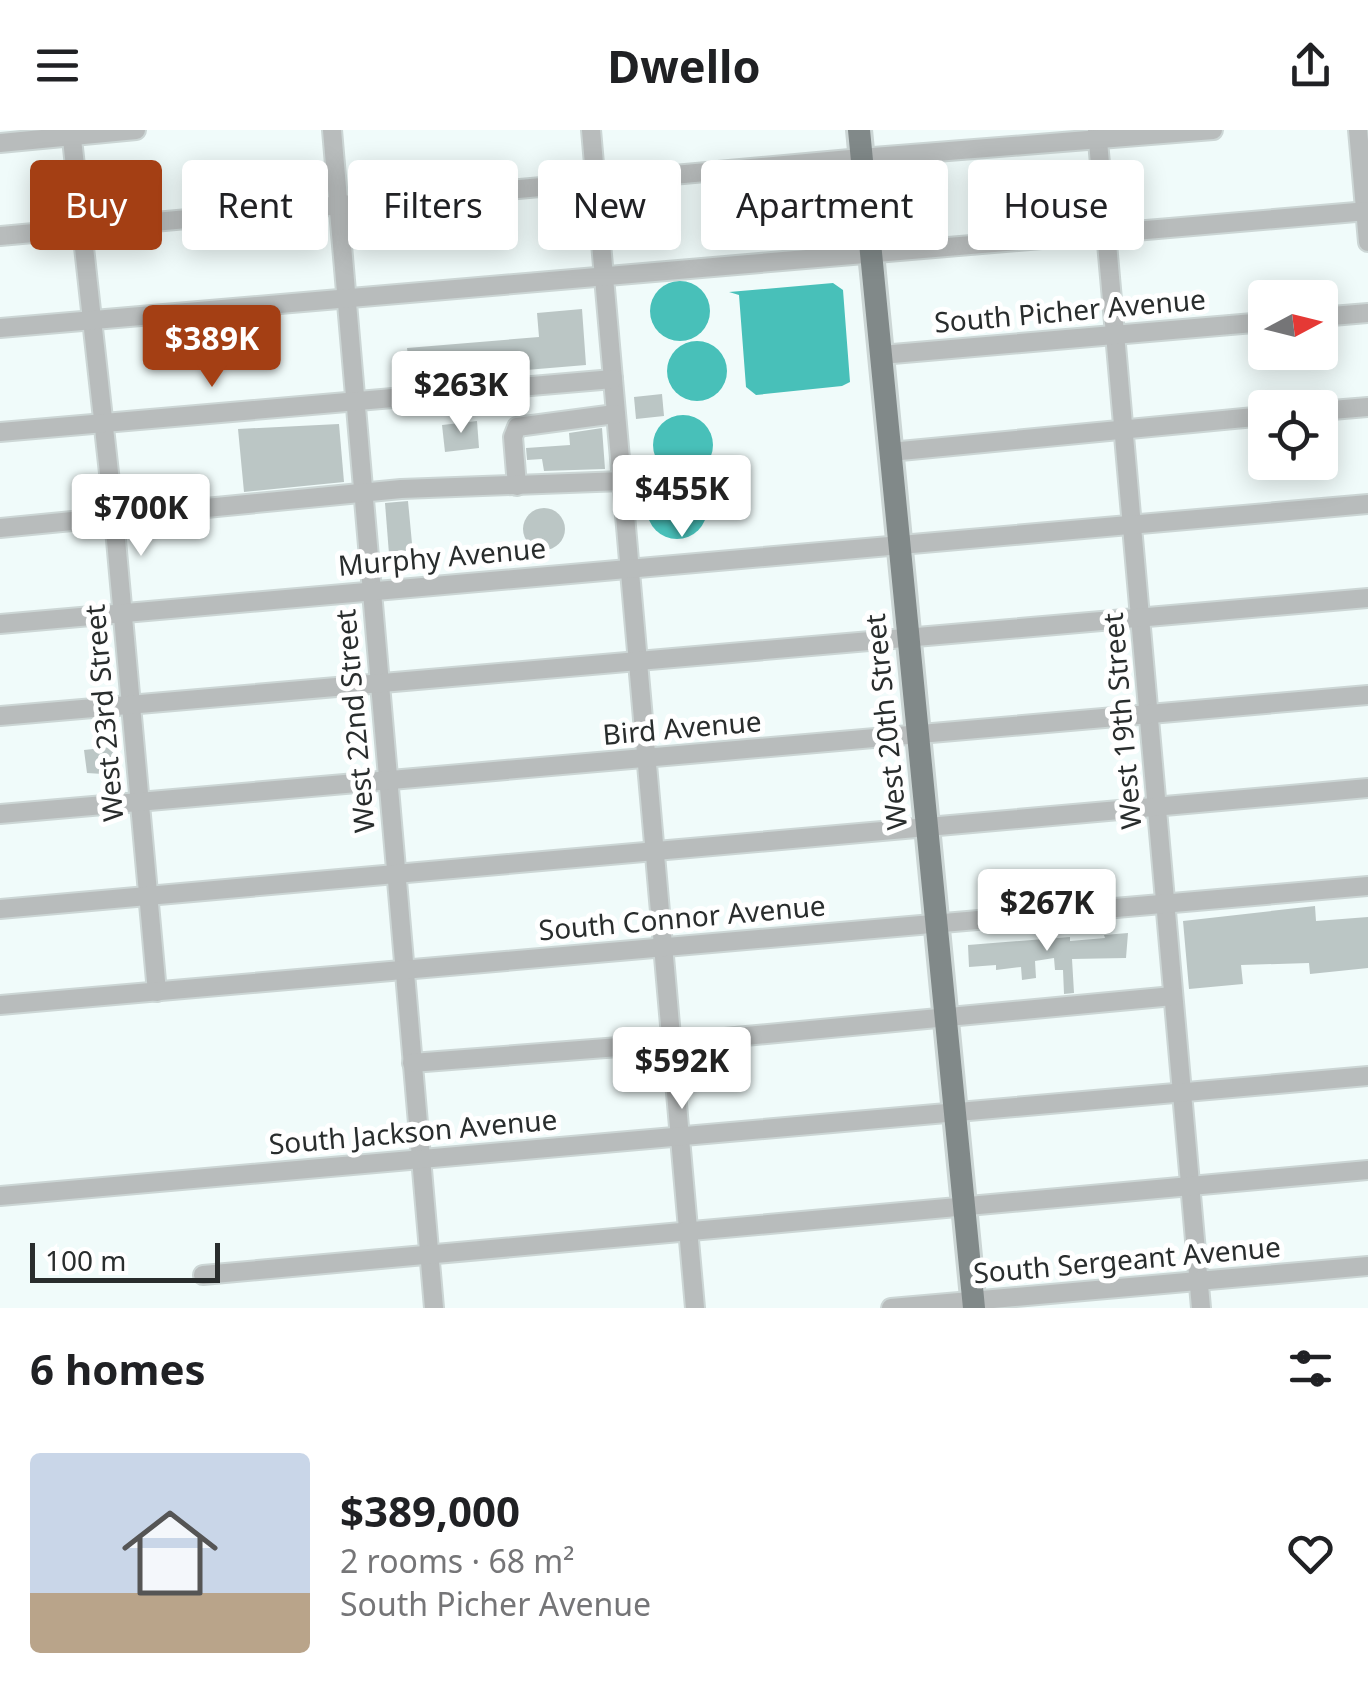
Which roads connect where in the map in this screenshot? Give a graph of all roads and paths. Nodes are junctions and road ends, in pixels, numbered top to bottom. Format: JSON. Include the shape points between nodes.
{"nodes":[{"id":1,"x":136,"y":130,"type":"edge"},
{"id":2,"x":332,"y":130,"type":"edge"},
{"id":3,"x":591,"y":130,"type":"edge"},
{"id":4,"x":859,"y":130,"type":"edge"},
{"id":5,"x":1213,"y":130,"type":"edge"},
{"id":6,"x":1358,"y":130,"type":"edge"},
{"id":7,"x":71,"y":133,"type":"edge"},
{"id":8,"x":1098,"y":135,"type":"edge"},
{"id":9,"x":0,"y":143,"type":"edge"},
{"id":10,"x":862,"y":158,"type":"junction"},
{"id":11,"x":74,"y":160,"type":"edge"},
{"id":12,"x":594,"y":160,"type":"edge"},
{"id":13,"x":1100,"y":160,"type":"edge"},
{"id":14,"x":681,"y":176,"type":"edge"},
{"id":15,"x":538,"y":189,"type":"edge"},
{"id":16,"x":338,"y":207,"type":"junction"},
{"id":17,"x":1367,"y":211,"type":"edge"},
{"id":18,"x":162,"y":221,"type":"edge"},
{"id":19,"x":1144,"y":231,"type":"edge"},
{"id":20,"x":30,"y":233,"type":"edge"},
{"id":21,"x":0,"y":236,"type":"edge"},
{"id":22,"x":1368,"y":242,"type":"edge"},
{"id":23,"x":968,"y":246,"type":"edge"},
{"id":24,"x":83,"y":250,"type":"edge"},
{"id":25,"x":602,"y":250,"type":"edge"},
{"id":26,"x":1107,"y":250,"type":"edge"},
{"id":27,"x":871,"y":254,"type":"junction"},
{"id":28,"x":604,"y":276,"type":"junction"},
{"id":29,"x":346,"y":300,"type":"junction"},
{"id":30,"x":1368,"y":313,"type":"edge"},
{"id":31,"x":1338,"y":316,"type":"edge"},
{"id":32,"x":93,"y":321,"type":"junction"},
{"id":33,"x":1248,"y":323,"type":"edge"},
{"id":34,"x":0,"y":328,"type":"edge"},
{"id":35,"x":1115,"y":335,"type":"junction"},
{"id":36,"x":881,"y":356,"type":"junction"},
{"id":37,"x":613,"y":379,"type":"junction"},
{"id":38,"x":354,"y":402,"type":"junction"},
{"id":39,"x":1368,"y":407,"type":"edge"},
{"id":40,"x":1338,"y":410,"type":"edge"},
{"id":41,"x":616,"y":414,"type":"junction"},
{"id":42,"x":1248,"y":417,"type":"edge"},
{"id":43,"x":103,"y":423,"type":"junction"},
{"id":44,"x":1123,"y":428,"type":"junction"},
{"id":45,"x":0,"y":432,"type":"edge"},
{"id":46,"x":890,"y":452,"type":"junction"},
{"id":47,"x":622,"y":481,"type":"junction"},
{"id":48,"x":516,"y":486,"type":"junction"},
{"id":49,"x":362,"y":492,"type":"junction"},
{"id":50,"x":1368,"y":504,"type":"edge"},
{"id":51,"x":114,"y":518,"type":"junction"},
{"id":52,"x":1132,"y":526,"type":"junction"},
{"id":53,"x":0,"y":528,"type":"edge"},
{"id":54,"x":899,"y":546,"type":"junction"},
{"id":55,"x":630,"y":568,"type":"junction"},
{"id":56,"x":371,"y":591,"type":"junction"},
{"id":57,"x":1368,"y":598,"type":"edge"},
{"id":58,"x":122,"y":613,"type":"junction"},
{"id":59,"x":1140,"y":616,"type":"junction"},
{"id":60,"x":0,"y":624,"type":"edge"},
{"id":61,"x":908,"y":639,"type":"junction"},
{"id":62,"x":638,"y":662,"type":"junction"},
{"id":63,"x":379,"y":684,"type":"junction"},
{"id":64,"x":1368,"y":695,"type":"edge"},
{"id":65,"x":131,"y":704,"type":"junction"},
{"id":66,"x":1149,"y":714,"type":"junction"},
{"id":67,"x":0,"y":716,"type":"edge"},
{"id":68,"x":918,"y":734,"type":"junction"},
{"id":69,"x":646,"y":758,"type":"junction"},
{"id":70,"x":388,"y":780,"type":"junction"},
{"id":71,"x":1368,"y":788,"type":"edge"},
{"id":72,"x":140,"y":802,"type":"junction"},
{"id":73,"x":1157,"y":808,"type":"junction"},
{"id":74,"x":0,"y":814,"type":"edge"},
{"id":75,"x":927,"y":828,"type":"junction"},
{"id":76,"x":654,"y":852,"type":"junction"},
{"id":77,"x":396,"y":875,"type":"junction"},
{"id":78,"x":1368,"y":886,"type":"edge"},
{"id":79,"x":148,"y":896,"type":"junction"},
{"id":80,"x":1166,"y":903,"type":"junction"},
{"id":81,"x":0,"y":909,"type":"edge"},
{"id":82,"x":936,"y":923,"type":"junction"},
{"id":83,"x":662,"y":947,"type":"junction"},
{"id":84,"x":404,"y":970,"type":"junction"},
{"id":85,"x":157,"y":992,"type":"junction"},
{"id":86,"x":1174,"y":996,"type":"junction"},
{"id":87,"x":0,"y":1005,"type":"edge"},
{"id":88,"x":945,"y":1018,"type":"junction"},
{"id":89,"x":671,"y":1044,"type":"junction"},
{"id":90,"x":412,"y":1063,"type":"junction"},
{"id":91,"x":1368,"y":1076,"type":"edge"},
{"id":92,"x":1182,"y":1092,"type":"junction"},
{"id":93,"x":954,"y":1112,"type":"junction"},
{"id":94,"x":679,"y":1136,"type":"junction"},
{"id":95,"x":420,"y":1159,"type":"junction"},
{"id":96,"x":1368,"y":1170,"type":"edge"},
{"id":97,"x":1190,"y":1186,"type":"junction"},
{"id":98,"x":0,"y":1196,"type":"edge"},
{"id":99,"x":964,"y":1206,"type":"junction"},
{"id":100,"x":688,"y":1229,"type":"junction"},
{"id":101,"x":429,"y":1254,"type":"junction"},
{"id":102,"x":1368,"y":1266,"type":"edge"},
{"id":103,"x":203,"y":1274,"type":"dead end"},
{"id":104,"x":1198,"y":1281,"type":"junction"},
{"id":105,"x":973,"y":1304,"type":"edge"},
{"id":106,"x":434,"y":1308,"type":"edge"},
{"id":107,"x":694,"y":1308,"type":"edge"},
{"id":108,"x":891,"y":1308,"type":"edge"},
{"id":109,"x":1200,"y":1308,"type":"edge"}],
"edges":[{"from":1,"to":7,"type":"street"},
{"from":2,"to":16,"type":"street","name":"West 22nd Street"},
{"from":3,"to":12,"type":"street"},
{"from":4,"to":10,"type":"main road","name":"West 20th Street"},
{"from":5,"to":8,"type":"street"},
{"from":6,"to":17,"type":"street"},
{"from":7,"to":9,"type":"street"},
{"from":7,"to":11,"type":"street","name":"West 23rd Street"},
{"from":8,"to":10,"type":"street"},
{"from":8,"to":13,"type":"street","name":"West 19th Street"},
{"from":10,"to":14,"type":"street"},
{"from":10,"to":27,"type":"main road","name":"West 20th Street"},
{"from":15,"to":16,"type":"street"},
{"from":16,"to":18,"type":"street"},
{"from":16,"to":29,"type":"street","name":"West 22nd Street"},
{"from":17,"to":19,"type":"street"},
{"from":17,"to":22,"type":"street"},
{"from":20,"to":21,"type":"street"},
{"from":23,"to":27,"type":"street"},
{"from":24,"to":32,"type":"street","name":"West 23rd Street"},
{"from":25,"to":28,"type":"street"},
{"from":26,"to":35,"type":"street","name":"West 19th Street"},
{"from":27,"to":28,"type":"street"},
{"from":27,"to":36,"type":"main road","name":"West 20th Street"},
{"from":28,"to":29,"type":"street"},
{"from":28,"to":37,"type":"street"},
{"from":29,"to":32,"type":"street"},
{"from":29,"to":38,"type":"street","name":"West 22nd Street"},
{"from":30,"to":31,"type":"street"},
{"from":32,"to":34,"type":"street"},
{"from":32,"to":43,"type":"street","name":"West 23rd Street"},
{"from":33,"to":35,"type":"street","name":"South Picher Avenue"},
{"from":35,"to":36,"type":"street","name":"South Picher Avenue"},
{"from":35,"to":44,"type":"street","name":"West 19th Street"},
{"from":36,"to":46,"type":"main road","name":"West 20th Street"},
{"from":37,"to":38,"type":"street"},
{"from":37,"to":41,"type":"street"},
{"from":38,"to":43,"type":"street"},
{"from":38,"to":49,"type":"street","name":"West 22nd Street"},
{"from":39,"to":40,"type":"street"},
{"from":41,"to":47,"type":"street"},
{"from":41,"to":48,"type":"street","via":[[517,427]]},
{"from":42,"to":44,"type":"street"},
{"from":43,"to":45,"type":"street"},
{"from":43,"to":51,"type":"street","name":"West 23rd Street"},
{"from":44,"to":46,"type":"street"},
{"from":44,"to":52,"type":"street","name":"West 19th Street"},
{"from":46,"to":54,"type":"main road","name":"West 20th Street"},
{"from":47,"to":48,"type":"street"},
{"from":47,"to":55,"type":"street"},
{"from":48,"to":49,"type":"street"},
{"from":49,"to":51,"type":"street"},
{"from":49,"to":56,"type":"street","name":"West 22nd Street"},
{"from":50,"to":52,"type":"street","name":"Murphy Avenue"},
{"from":51,"to":53,"type":"street"},
{"from":51,"to":58,"type":"street","name":"West 23rd Street"},
{"from":52,"to":54,"type":"street","name":"Murphy Avenue"},
{"from":52,"to":59,"type":"street","name":"West 19th Street"},
{"from":54,"to":55,"type":"street","name":"Murphy Avenue"},
{"from":54,"to":61,"type":"main road","name":"West 20th Street"},
{"from":55,"to":56,"type":"street","name":"Murphy Avenue"},
{"from":55,"to":62,"type":"street"},
{"from":56,"to":58,"type":"street","name":"Murphy Avenue"},
{"from":56,"to":63,"type":"street","name":"West 22nd Street"},
{"from":57,"to":59,"type":"street"},
{"from":58,"to":60,"type":"street","name":"Murphy Avenue"},
{"from":58,"to":65,"type":"street","name":"West 23rd Street"},
{"from":59,"to":61,"type":"street"},
{"from":59,"to":66,"type":"street","name":"West 19th Street"},
{"from":61,"to":62,"type":"street"},
{"from":61,"to":68,"type":"main road","name":"West 20th Street"},
{"from":62,"to":63,"type":"street"},
{"from":62,"to":69,"type":"street"},
{"from":63,"to":65,"type":"street"},
{"from":63,"to":70,"type":"street","name":"West 22nd Street"},
{"from":64,"to":66,"type":"street","name":"Bird Avenue"},
{"from":65,"to":67,"type":"street"},
{"from":65,"to":72,"type":"street","name":"West 23rd Street"},
{"from":66,"to":68,"type":"street","name":"Bird Avenue"},
{"from":66,"to":73,"type":"street","name":"West 19th Street"},
{"from":68,"to":69,"type":"street","name":"Bird Avenue"},
{"from":68,"to":75,"type":"main road","name":"West 20th Street"},
{"from":69,"to":70,"type":"street","name":"Bird Avenue"},
{"from":69,"to":76,"type":"street"},
{"from":70,"to":72,"type":"street","name":"Bird Avenue"},
{"from":70,"to":77,"type":"street","name":"West 22nd Street"},
{"from":71,"to":73,"type":"street"},
{"from":72,"to":74,"type":"street","name":"Bird Avenue"},
{"from":72,"to":79,"type":"street","name":"West 23rd Street"},
{"from":73,"to":75,"type":"street"},
{"from":73,"to":80,"type":"street","name":"West 19th Street"},
{"from":75,"to":76,"type":"street"},
{"from":75,"to":82,"type":"main road","name":"West 20th Street"},
{"from":76,"to":77,"type":"street"},
{"from":76,"to":83,"type":"street"},
{"from":77,"to":79,"type":"street"},
{"from":77,"to":84,"type":"street","name":"West 22nd Street"},
{"from":78,"to":80,"type":"street","name":"South Connor Avenue"},
{"from":79,"to":81,"type":"street"},
{"from":79,"to":85,"type":"street","name":"West 23rd Street"},
{"from":80,"to":82,"type":"street","name":"South Connor Avenue"},
{"from":80,"to":86,"type":"street","name":"West 19th Street"},
{"from":82,"to":83,"type":"street","name":"South Connor Avenue"},
{"from":82,"to":88,"type":"main road","name":"West 20th Street"},
{"from":83,"to":84,"type":"street","name":"South Connor Avenue"},
{"from":83,"to":89,"type":"street"},
{"from":84,"to":85,"type":"street","name":"South Connor Avenue"},
{"from":84,"to":90,"type":"street","name":"West 22nd Street"},
{"from":85,"to":87,"type":"street","name":"South Connor Avenue"},
{"from":86,"to":88,"type":"street"},
{"from":86,"to":92,"type":"street","name":"West 19th Street"},
{"from":88,"to":89,"type":"street"},
{"from":88,"to":93,"type":"main road","name":"West 20th Street"},
{"from":89,"to":90,"type":"street"},
{"from":89,"to":94,"type":"street"},
{"from":90,"to":95,"type":"street","name":"West 22nd Street"},
{"from":91,"to":92,"type":"street","name":"South Jackson Avenue"},
{"from":92,"to":93,"type":"street","name":"South Jackson Avenue"},
{"from":92,"to":97,"type":"street","name":"West 19th Street"},
{"from":93,"to":94,"type":"street","name":"South Jackson Avenue"},
{"from":93,"to":99,"type":"main road","name":"West 20th Street"},
{"from":94,"to":95,"type":"street","name":"South Jackson Avenue"},
{"from":94,"to":100,"type":"street"},
{"from":95,"to":98,"type":"street","name":"South Jackson Avenue"},
{"from":95,"to":101,"type":"street","name":"West 22nd Street"},
{"from":96,"to":97,"type":"street"},
{"from":97,"to":99,"type":"street"},
{"from":97,"to":104,"type":"street","name":"West 19th Street"},
{"from":99,"to":100,"type":"street"},
{"from":99,"to":105,"type":"main road","name":"West 20th Street"},
{"from":100,"to":101,"type":"street"},
{"from":100,"to":107,"type":"street"},
{"from":101,"to":103,"type":"street"},
{"from":101,"to":106,"type":"street","name":"West 22nd Street"},
{"from":102,"to":104,"type":"street","name":"South Sergeant Avenue"},
{"from":104,"to":105,"type":"street","name":"South Sergeant Avenue"},
{"from":104,"to":109,"type":"street","name":"West 19th Street"},
{"from":105,"to":108,"type":"street","name":"South Sergeant Avenue"}]}
